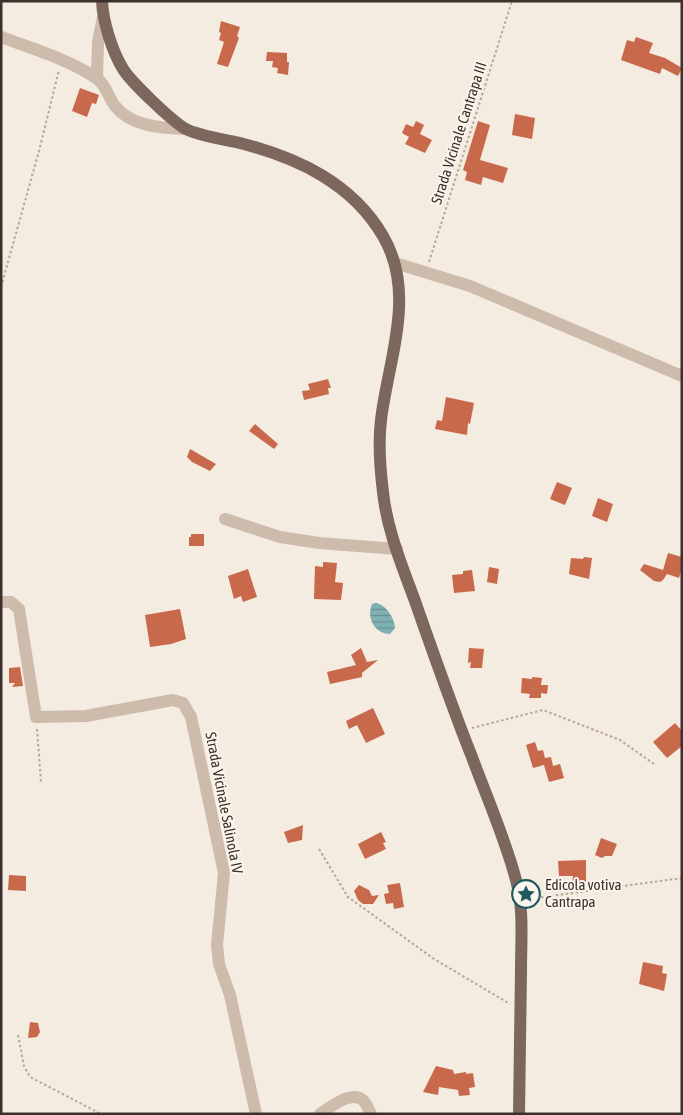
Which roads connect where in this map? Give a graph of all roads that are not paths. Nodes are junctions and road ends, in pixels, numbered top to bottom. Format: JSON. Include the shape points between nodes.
{"nodes":[{"id":1,"x":102,"y":1,"type":"edge"},
{"id":2,"x":103,"y":17,"type":"junction"},
{"id":3,"x":1,"y":37,"type":"edge"},
{"id":4,"x":97,"y":78,"type":"junction"},
{"id":5,"x":186,"y":129,"type":"junction"},
{"id":6,"x":396,"y":263,"type":"junction"},
{"id":7,"x":682,"y":376,"type":"edge"},
{"id":8,"x":225,"y":518,"type":"dead end"},
{"id":9,"x":396,"y":549,"type":"junction"},
{"id":10,"x":1,"y":602,"type":"edge"},
{"id":11,"x":256,"y":1114,"type":"edge"},
{"id":12,"x":320,"y":1114,"type":"edge"},
{"id":13,"x":371,"y":1114,"type":"edge"},
{"id":14,"x":519,"y":1114,"type":"edge"}],
"edges":[{"from":1,"to":2,"type":"main road"},
{"from":2,"to":4,"type":"street","via":[[98,42]]},
{"from":2,"to":5,"type":"main road","via":[[124,70]]},
{"from":3,"to":4,"type":"street","via":[[62,60]]},
{"from":4,"to":5,"type":"street","via":[[116,107],[134,121],[155,128]]},
{"from":5,"to":6,"type":"main road","via":[[271,151],[335,182],[367,212]]},
{"from":6,"to":7,"type":"street","via":[[470,286]]},
{"from":6,"to":9,"type":"main road","via":[[399,322],[381,420],[379,452],[383,495]]},
{"from":8,"to":9,"type":"street","via":[[280,537]]},
{"from":9,"to":14,"type":"main road","via":[[518,883],[522,923]]},
{"from":10,"to":11,"type":"street","name":"Strada Vicinale Salinola IV","via":[[11,602],[18,609],[36,717],[86,716],[173,700],[183,703],[191,718],[224,873],[217,945],[219,964],[230,995]]},
{"from":12,"to":13,"type":"street","via":[[356,1096]]}]}
